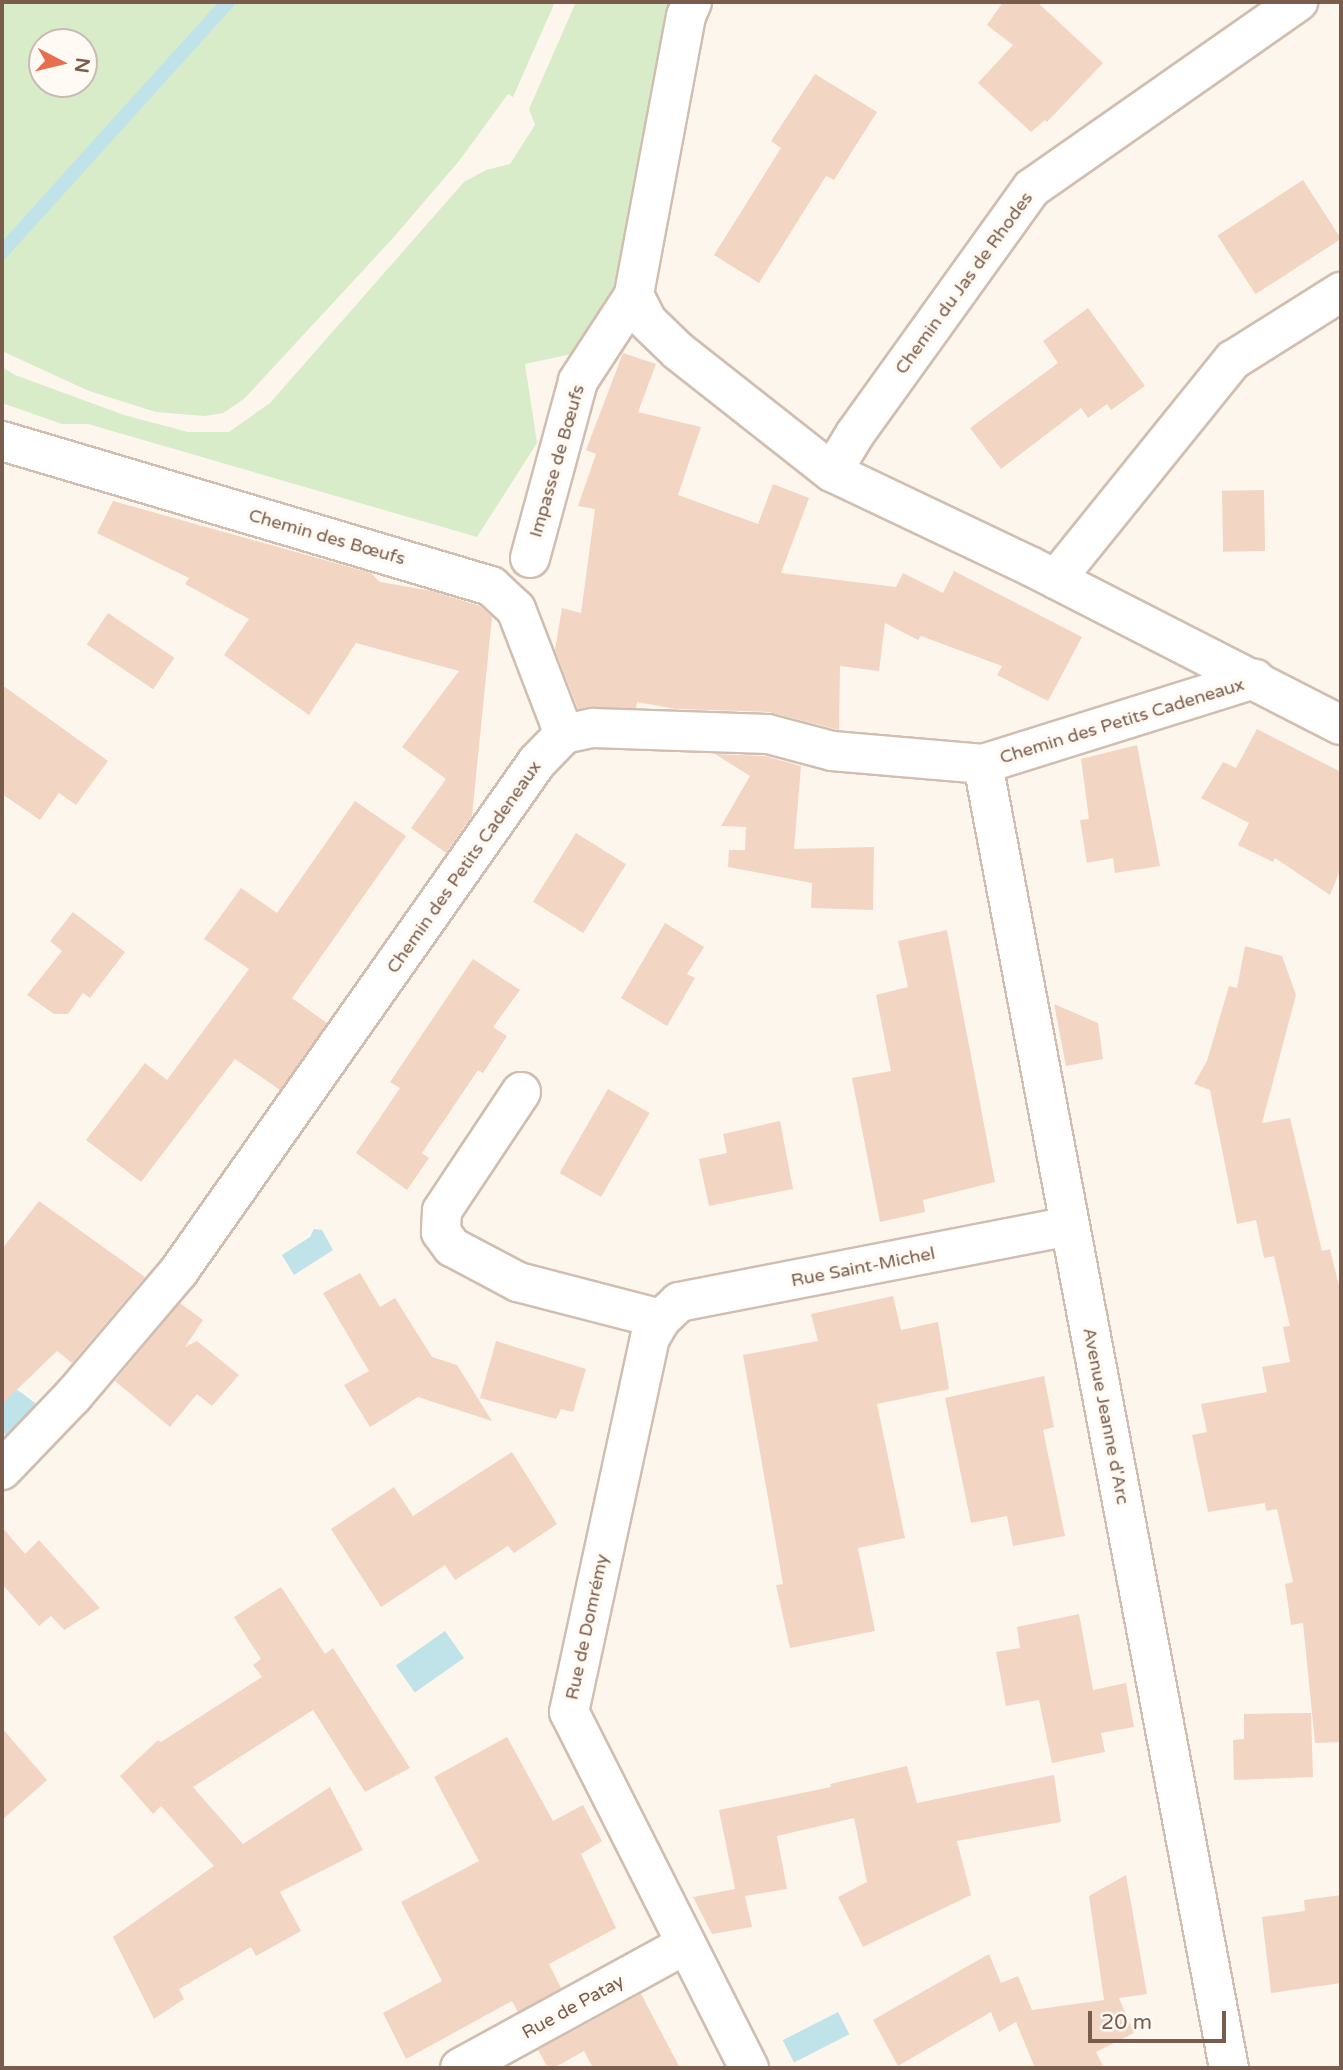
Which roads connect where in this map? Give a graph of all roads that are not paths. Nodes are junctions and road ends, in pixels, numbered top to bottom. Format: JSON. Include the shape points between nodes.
{"nodes":[{"id":1,"x":692,"y":2,"type":"edge"},
{"id":2,"x":1298,"y":2,"type":"edge"},
{"id":3,"x":1341,"y":292,"type":"edge"},
{"id":4,"x":634,"y":295,"type":"junction"},
{"id":5,"x":2,"y":441,"type":"edge"},
{"id":6,"x":831,"y":472,"type":"junction"},
{"id":7,"x":530,"y":558,"type":"dead end"},
{"id":8,"x":1056,"y":579,"type":"junction"},
{"id":9,"x":1255,"y":679,"type":"junction"},
{"id":10,"x":1341,"y":725,"type":"edge"},
{"id":11,"x":564,"y":734,"type":"junction"},
{"id":12,"x":983,"y":764,"type":"junction"},
{"id":13,"x":521,"y":1092,"type":"dead end"},
{"id":14,"x":1070,"y":1226,"type":"junction"},
{"id":15,"x":661,"y":1319,"type":"junction"},
{"id":16,"x":2,"y":1471,"type":"edge"},
{"id":17,"x":685,"y":1945,"type":"junction"},
{"id":18,"x":460,"y":2068,"type":"edge"},
{"id":19,"x":749,"y":2068,"type":"edge"},
{"id":20,"x":1229,"y":2068,"type":"edge"}],
"edges":[{"from":1,"to":4,"type":"street"},
{"from":2,"to":6,"type":"street","name":"Chemin du Jas de Rhodes","via":[[1032,188]]},
{"from":3,"to":8,"type":"street","via":[[1233,360]]},
{"from":4,"to":6,"type":"street","via":[[647,321],[678,351]]},
{"from":4,"to":7,"type":"street","name":"Impasse de Bœufs","via":[[578,381]]},
{"from":5,"to":11,"type":"street","name":"Chemin des Bœufs","via":[[491,586],[516,609]]},
{"from":6,"to":8,"type":"street"},
{"from":8,"to":9,"type":"street"},
{"from":9,"to":10,"type":"street","name":"Chemin des Petits Cadeneaux"},
{"from":9,"to":12,"type":"street","name":"Chemin des Petits Cadeneaux"},
{"from":11,"to":12,"type":"street","name":"Chemin des Petits Cadeneaux","via":[[593,727],[768,734],[832,751]]},
{"from":11,"to":16,"type":"street","name":"Chemin des Petits Cadeneaux","via":[[537,762],[179,1271]]},
{"from":12,"to":14,"type":"street","name":"Avenue Jeanne d'Arc"},
{"from":13,"to":15,"type":"street","via":[[442,1211],[441,1232],[453,1247],[518,1282]]},
{"from":14,"to":15,"type":"street","name":"Rue Saint-Michel","via":[[680,1302]]},
{"from":14,"to":20,"type":"street","name":"Avenue Jeanne d'Arc"},
{"from":15,"to":17,"type":"street","name":"Rue de Domrémy","via":[[650,1338],[569,1712]]},
{"from":17,"to":18,"type":"street","name":"Rue de Patay"},
{"from":17,"to":19,"type":"street","name":"Rue de Domrémy"}]}
